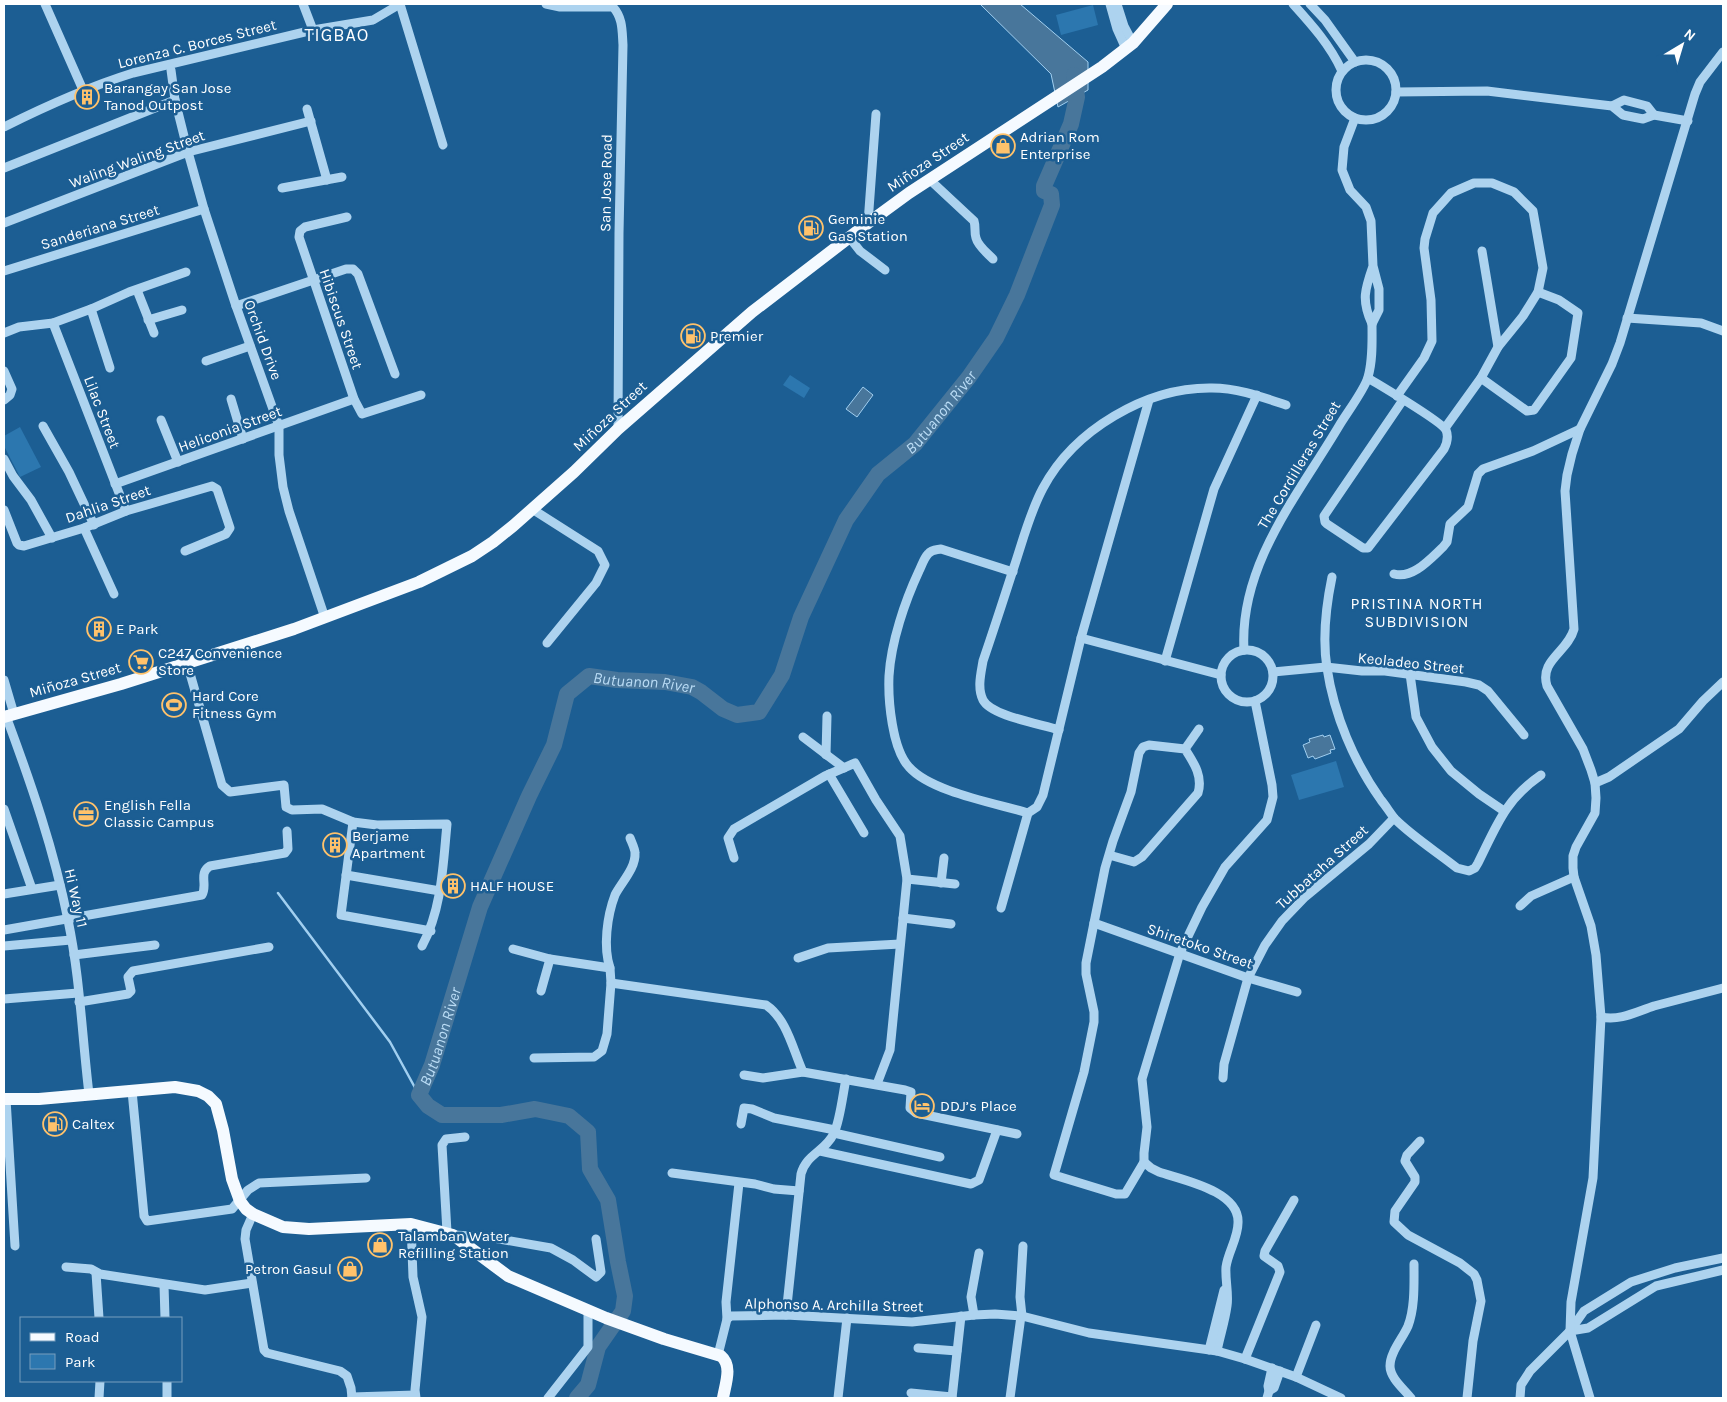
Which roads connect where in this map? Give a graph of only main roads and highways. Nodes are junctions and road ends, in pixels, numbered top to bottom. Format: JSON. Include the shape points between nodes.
{"nodes":[{"id":1,"x":1167,"y":4,"type":"edge"},
{"id":2,"x":8,"y":716,"type":"edge"},
{"id":3,"x":5,"y":1099,"type":"edge"},
{"id":4,"x":723,"y":1398,"type":"edge"}],
"edges":[{"from":1,"to":2,"type":"main road","name":"Miñoza Street","via":[[1130,46],[1102,67],[868,223],[752,312],[532,509],[493,542],[460,563],[325,618],[121,684]]},
{"from":3,"to":4,"type":"main road","via":[[175,1087],[198,1090],[216,1104],[232,1179],[240,1201],[253,1214],[283,1227],[309,1229],[411,1224],[450,1234],[508,1276],[606,1318],[721,1357],[728,1368]]}]}
